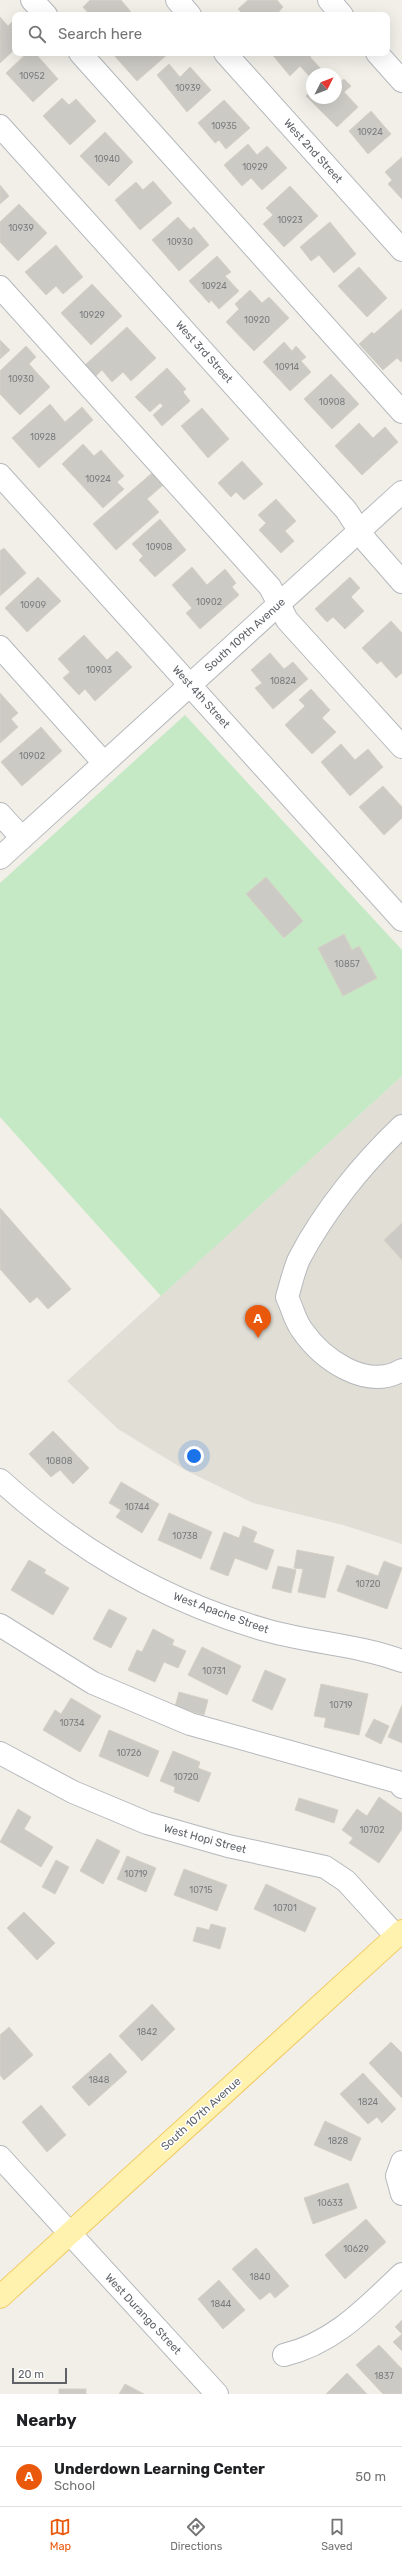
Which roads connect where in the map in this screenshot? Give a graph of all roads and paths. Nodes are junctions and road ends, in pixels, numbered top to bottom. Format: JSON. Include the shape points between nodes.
{"nodes":[{"id":1,"x":32,"y":0,"type":"edge"},
{"id":2,"x":177,"y":0,"type":"edge"},
{"id":3,"x":329,"y":0,"type":"edge"},
{"id":4,"x":43,"y":12,"type":"edge"},
{"id":5,"x":187,"y":12,"type":"edge"},
{"id":6,"x":339,"y":12,"type":"edge"},
{"id":7,"x":83,"y":56,"type":"edge"},
{"id":8,"x":227,"y":56,"type":"edge"},
{"id":9,"x":380,"y":56,"type":"edge"},
{"id":10,"x":402,"y":81,"type":"edge"},
{"id":11,"x":0,"y":126,"type":"edge"},
{"id":12,"x":402,"y":250,"type":"edge"},
{"id":13,"x":0,"y":287,"type":"edge"},
{"id":14,"x":402,"y":412,"type":"edge"},
{"id":15,"x":0,"y":475,"type":"edge"},
{"id":16,"x":402,"y":492,"type":"edge"},
{"id":17,"x":360,"y":530,"type":"junction"},
{"id":18,"x":402,"y":582,"type":"edge"},
{"id":19,"x":279,"y":605,"type":"junction"},
{"id":20,"x":0,"y":647,"type":"edge"},
{"id":21,"x":190,"y":685,"type":"junction"},
{"id":22,"x":402,"y":748,"type":"edge"},
{"id":23,"x":104,"y":763,"type":"junction"},
{"id":24,"x":0,"y":814,"type":"edge"},
{"id":25,"x":22,"y":838,"type":"junction"},
{"id":26,"x":0,"y":858,"type":"edge"},
{"id":27,"x":402,"y":920,"type":"edge"},
{"id":28,"x":402,"y":1126,"type":"edge"},
{"id":29,"x":402,"y":1370,"type":"edge"},
{"id":30,"x":0,"y":1480,"type":"edge"},
{"id":31,"x":0,"y":1626,"type":"edge"},
{"id":32,"x":402,"y":1661,"type":"edge"},
{"id":33,"x":0,"y":1753,"type":"edge"},
{"id":34,"x":402,"y":1787,"type":"edge"},
{"id":35,"x":399,"y":1934,"type":"edge"},
{"id":36,"x":0,"y":2157,"type":"edge"},
{"id":37,"x":69,"y":2234,"type":"junction"},
{"id":38,"x":402,"y":2274,"type":"edge"},
{"id":39,"x":0,"y":2297,"type":"edge"},
{"id":40,"x":284,"y":2355,"type":"dead end"},
{"id":41,"x":217,"y":2394,"type":"edge"}],
"edges":[{"from":1,"to":4,"type":"street"},
{"from":2,"to":5,"type":"street"},
{"from":3,"to":6,"type":"street"},
{"from":7,"to":14,"type":"street"},
{"from":8,"to":12,"type":"street","name":"West 2nd Street"},
{"from":9,"to":10,"type":"street"},
{"from":11,"to":17,"type":"street","name":"West 3rd Street","via":[[346,510]]},
{"from":13,"to":19,"type":"street","via":[[270,587]]},
{"from":15,"to":21,"type":"street","name":"West 4th Street"},
{"from":16,"to":17,"type":"street","name":"South 109th Avenue"},
{"from":17,"to":18,"type":"street","name":"West 3rd Street","via":[[376,553]]},
{"from":17,"to":19,"type":"street","name":"South 109th Avenue"},
{"from":19,"to":21,"type":"street","name":"South 109th Avenue"},
{"from":19,"to":22,"type":"street","via":[[287,620]]},
{"from":20,"to":23,"type":"street"},
{"from":21,"to":23,"type":"street","name":"South 109th Avenue"},
{"from":21,"to":27,"type":"street","name":"West 4th Street"},
{"from":23,"to":25,"type":"street","name":"South 109th Avenue"},
{"from":24,"to":25,"type":"street"},
{"from":25,"to":26,"type":"street","name":"South 109th Avenue"},
{"from":28,"to":29,"type":"street","via":[[377,1150],[337,1200],[299,1259],[287,1297],[302,1330],[326,1358],[348,1369],[376,1377]]},
{"from":30,"to":32,"type":"street","name":"West Apache Street","via":[[77,1543],[167,1593],[215,1613],[269,1630],[372,1651]]},
{"from":31,"to":34,"type":"street","via":[[93,1683],[190,1724],[398,1782]]},
{"from":33,"to":35,"type":"street","name":"West Hopi Street","via":[[73,1792],[147,1823],[228,1846],[325,1867],[346,1881]]},
{"from":35,"to":37,"type":"main road","name":"South 107th Avenue"},
{"from":36,"to":37,"type":"street","name":"West Durango Street"},
{"from":37,"to":39,"type":"main road","name":"South 107th Avenue"},
{"from":37,"to":41,"type":"street","name":"West Durango Street"},
{"from":38,"to":40,"type":"street","via":[[349,2324],[333,2335],[317,2344]]}]}
